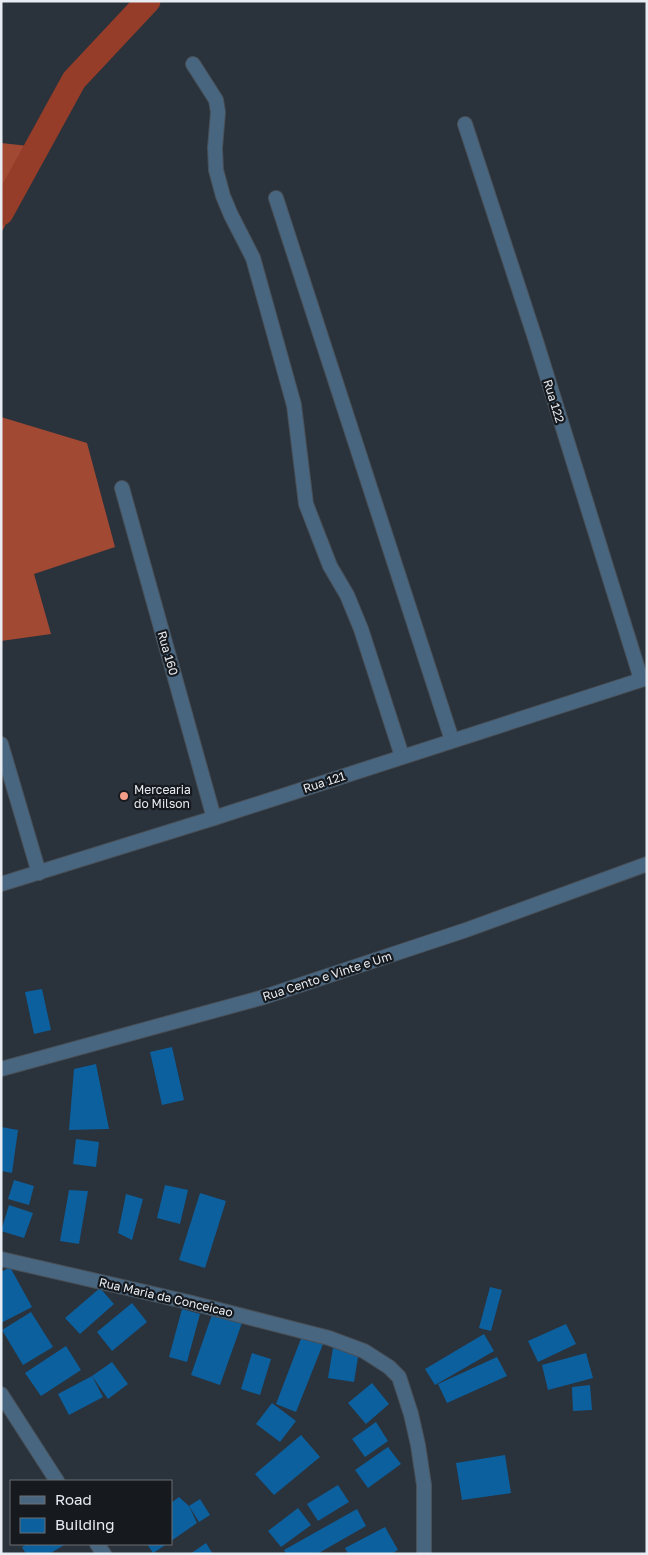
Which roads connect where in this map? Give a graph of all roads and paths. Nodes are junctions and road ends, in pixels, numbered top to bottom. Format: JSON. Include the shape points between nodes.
{"nodes":[{"id":1,"x":193,"y":64,"type":"dead end"},
{"id":2,"x":465,"y":124,"type":"dead end"},
{"id":3,"x":276,"y":198,"type":"dead end"},
{"id":4,"x":122,"y":488,"type":"dead end"},
{"id":5,"x":644,"y":679,"type":"edge"},
{"id":6,"x":452,"y":740,"type":"junction"},
{"id":7,"x":1,"y":744,"type":"edge"},
{"id":8,"x":402,"y":756,"type":"junction"},
{"id":9,"x":214,"y":818,"type":"junction"},
{"id":10,"x":647,"y":864,"type":"edge"},
{"id":11,"x":39,"y":872,"type":"junction"},
{"id":12,"x":1,"y":884,"type":"edge"},
{"id":13,"x":1,"y":1069,"type":"edge"},
{"id":14,"x":1,"y":1259,"type":"edge"},
{"id":15,"x":1,"y":1394,"type":"edge"},
{"id":16,"x":56,"y":1480,"type":"edge"},
{"id":17,"x":424,"y":1554,"type":"edge"}],
"edges":[{"from":1,"to":8,"type":"street","via":[[216,100],[216,170],[231,215],[254,258],[294,405],[306,504],[330,566],[361,629]]},
{"from":2,"to":5,"type":"street","name":"Rua 122"},
{"from":3,"to":6,"type":"street"},
{"from":4,"to":9,"type":"street","name":"Rua 160"},
{"from":5,"to":6,"type":"street","name":"Rua 121"},
{"from":6,"to":8,"type":"street","name":"Rua 121"},
{"from":7,"to":11,"type":"street"},
{"from":8,"to":9,"type":"street","name":"Rua 121"},
{"from":9,"to":11,"type":"street","name":"Rua 121"},
{"from":10,"to":13,"type":"street","name":"Rua Cento e Vinte e Um","via":[[466,930],[264,997]]},
{"from":11,"to":12,"type":"street","name":"Rua 121"},
{"from":14,"to":17,"type":"street","name":"Rua Maria da Conceicao","via":[[329,1338],[364,1351],[389,1367],[399,1377],[418,1445],[424,1484]]},
{"from":15,"to":16,"type":"street"}]}
